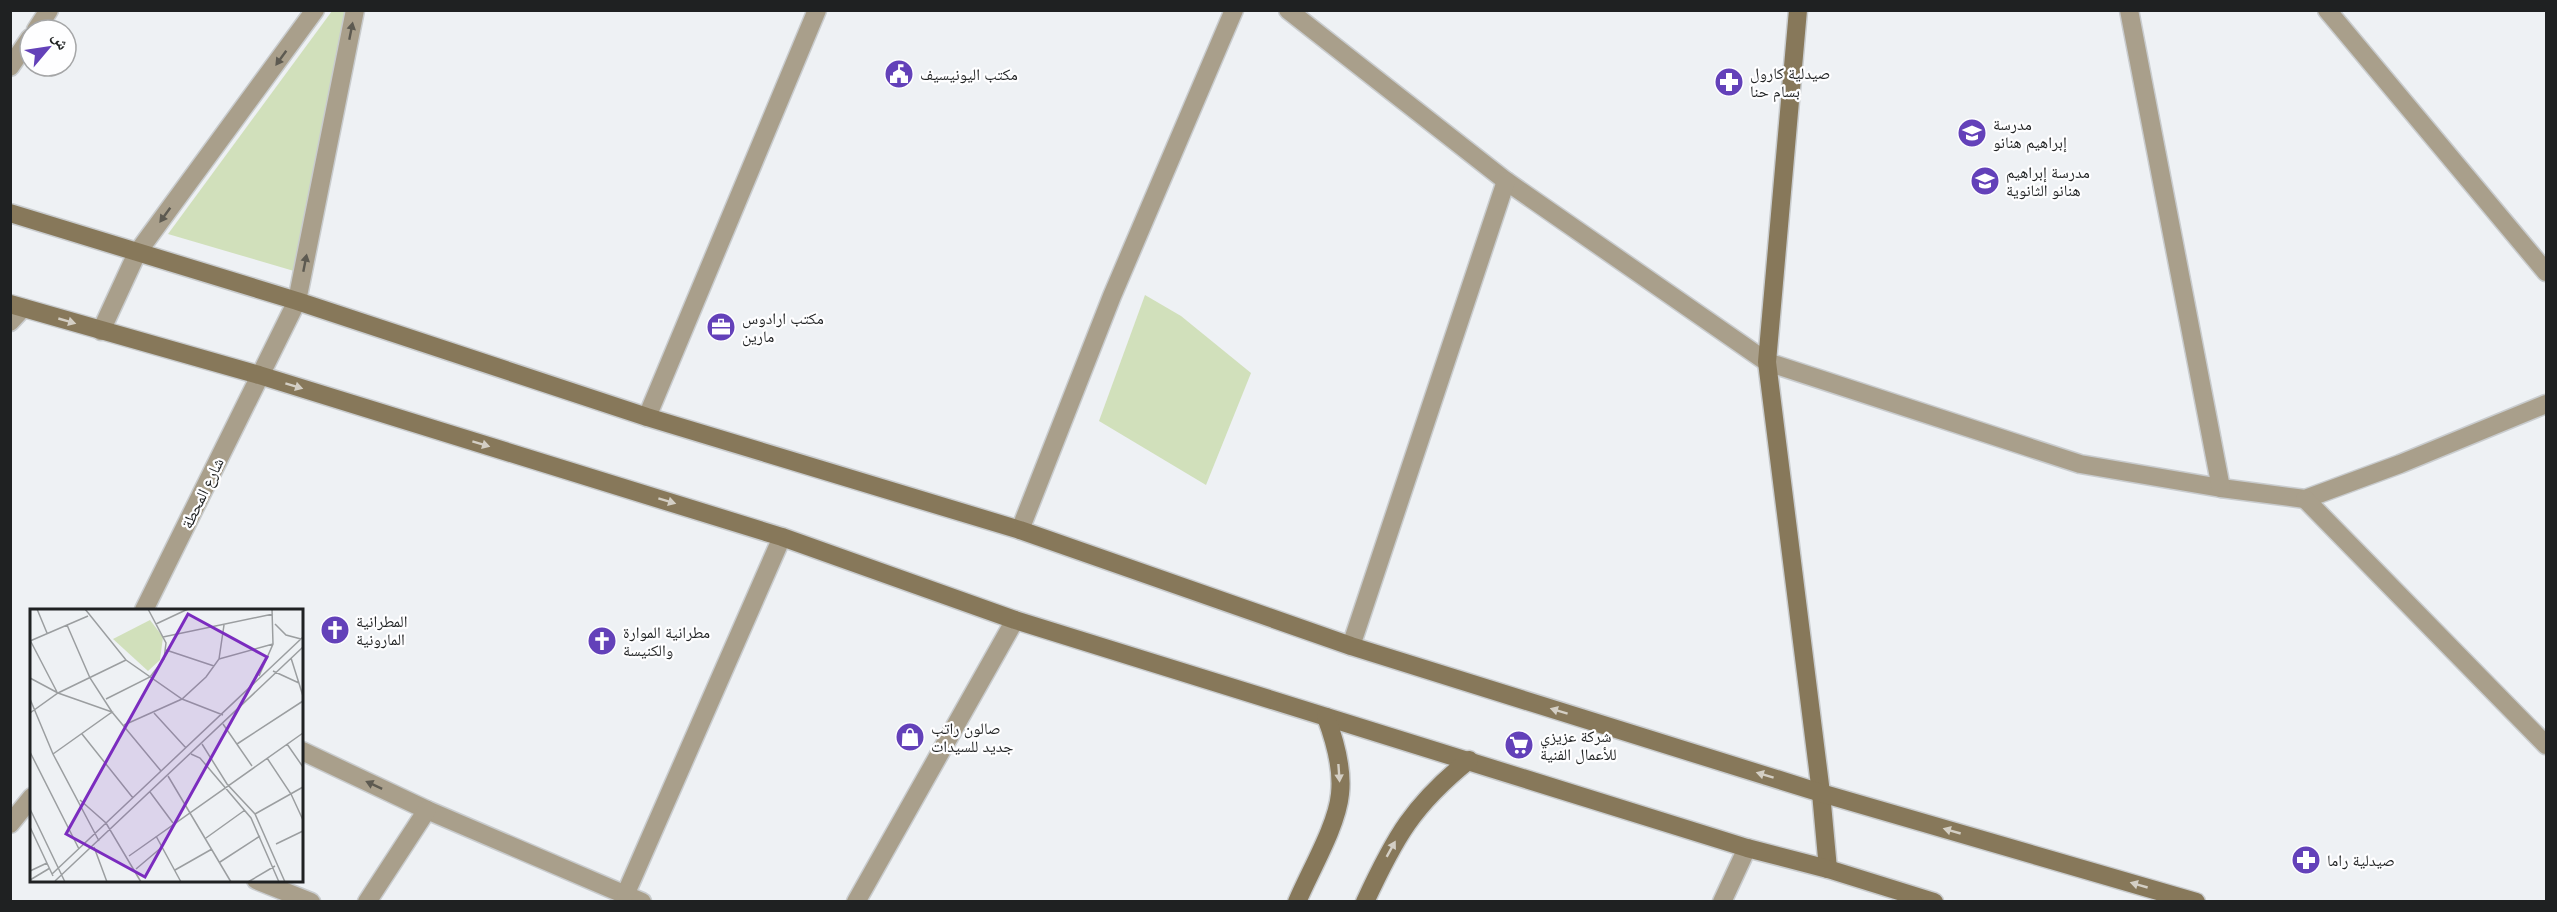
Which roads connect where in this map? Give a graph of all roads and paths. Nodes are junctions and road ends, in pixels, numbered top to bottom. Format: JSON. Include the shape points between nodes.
{"nodes":[{"id":1,"x":315,"y":10,"type":"edge"},
{"id":2,"x":355,"y":10,"type":"edge"},
{"id":3,"x":817,"y":10,"type":"edge"},
{"id":4,"x":1234,"y":10,"type":"edge"},
{"id":5,"x":1288,"y":10,"type":"edge"},
{"id":6,"x":1798,"y":10,"type":"edge"},
{"id":7,"x":2129,"y":10,"type":"edge"},
{"id":8,"x":2327,"y":10,"type":"edge"},
{"id":9,"x":1506,"y":181,"type":"junction"},
{"id":10,"x":10,"y":213,"type":"edge"},
{"id":11,"x":138,"y":253,"type":"junction"},
{"id":12,"x":2547,"y":272,"type":"edge"},
{"id":13,"x":297,"y":301,"type":"junction"},
{"id":14,"x":17,"y":306,"type":"edge"},
{"id":15,"x":10,"y":322,"type":"edge"},
{"id":16,"x":101,"y":331,"type":"junction"},
{"id":17,"x":1767,"y":362,"type":"junction"},
{"id":18,"x":259,"y":375,"type":"junction"},
{"id":19,"x":2547,"y":404,"type":"edge"},
{"id":20,"x":647,"y":417,"type":"junction"},
{"id":21,"x":2221,"y":488,"type":"junction"},
{"id":22,"x":2305,"y":499,"type":"junction"},
{"id":23,"x":1020,"y":530,"type":"junction"},
{"id":24,"x":782,"y":537,"type":"junction"},
{"id":25,"x":144,"y":609,"type":"edge"},
{"id":26,"x":1015,"y":620,"type":"junction"},
{"id":27,"x":1351,"y":646,"type":"junction"},
{"id":28,"x":1326,"y":717,"type":"junction"},
{"id":29,"x":2547,"y":746,"type":"edge"},
{"id":30,"x":303,"y":751,"type":"edge"},
{"id":31,"x":1469,"y":760,"type":"junction"},
{"id":32,"x":1821,"y":793,"type":"junction"},
{"id":33,"x":30,"y":799,"type":"edge"},
{"id":34,"x":427,"y":810,"type":"junction"},
{"id":35,"x":10,"y":824,"type":"edge"},
{"id":36,"x":1748,"y":848,"type":"junction"},
{"id":37,"x":1828,"y":869,"type":"junction"},
{"id":38,"x":261,"y":882,"type":"edge"},
{"id":39,"x":626,"y":893,"type":"junction"},
{"id":40,"x":311,"y":902,"type":"edge"},
{"id":41,"x":367,"y":902,"type":"edge"},
{"id":42,"x":642,"y":902,"type":"edge"},
{"id":43,"x":856,"y":902,"type":"edge"},
{"id":44,"x":1297,"y":902,"type":"edge"},
{"id":45,"x":1365,"y":902,"type":"edge"},
{"id":46,"x":1722,"y":902,"type":"edge"},
{"id":47,"x":1934,"y":902,"type":"edge"},
{"id":48,"x":2196,"y":902,"type":"edge"}],
"edges":[{"from":1,"to":11,"type":"street","one_way":true},
{"from":13,"to":2,"type":"street","name":"شارع المحطة","one_way":true},
{"from":3,"to":20,"type":"street"},
{"from":4,"to":23,"type":"street","via":[[1112,296]]},
{"from":5,"to":9,"type":"street"},
{"from":6,"to":17,"type":"main road"},
{"from":7,"to":21,"type":"street"},
{"from":8,"to":12,"type":"street"},
{"from":9,"to":17,"type":"street"},
{"from":9,"to":27,"type":"street"},
{"from":10,"to":11,"type":"main road"},
{"from":11,"to":13,"type":"main road"},
{"from":11,"to":16,"type":"street"},
{"from":13,"to":18,"type":"street","name":"شارع المحطة"},
{"from":13,"to":20,"type":"main road"},
{"from":14,"to":15,"type":"street"},
{"from":14,"to":16,"type":"main road","one_way":true},
{"from":16,"to":18,"type":"main road"},
{"from":17,"to":21,"type":"street","via":[[2080,464]]},
{"from":17,"to":32,"type":"main road"},
{"from":18,"to":24,"type":"main road","one_way":true},
{"from":18,"to":25,"type":"street","name":"شارع المحطة"},
{"from":19,"to":22,"type":"street"},
{"from":20,"to":23,"type":"main road"},
{"from":21,"to":22,"type":"street"},
{"from":22,"to":29,"type":"street"},
{"from":23,"to":27,"type":"main road"},
{"from":24,"to":26,"type":"main road"},
{"from":24,"to":39,"type":"street"},
{"from":26,"to":28,"type":"main road"},
{"from":26,"to":43,"type":"street"},
{"from":32,"to":27,"type":"main road","one_way":true},
{"from":28,"to":31,"type":"main road"},
{"from":28,"to":44,"type":"main road","one_way":true,"via":[[1338,754],[1340,794],[1335,816]]},
{"from":34,"to":30,"type":"street","one_way":true},
{"from":31,"to":36,"type":"main road"},
{"from":45,"to":31,"type":"main road","one_way":true,"via":[[1407,822],[1425,799]]},
{"from":32,"to":37,"type":"main road"},
{"from":48,"to":32,"type":"main road","one_way":true},
{"from":33,"to":35,"type":"street"},
{"from":34,"to":39,"type":"street"},
{"from":34,"to":41,"type":"street"},
{"from":36,"to":37,"type":"main road"},
{"from":36,"to":46,"type":"street"},
{"from":37,"to":47,"type":"main road"},
{"from":38,"to":40,"type":"street"},
{"from":39,"to":42,"type":"street"}]}
